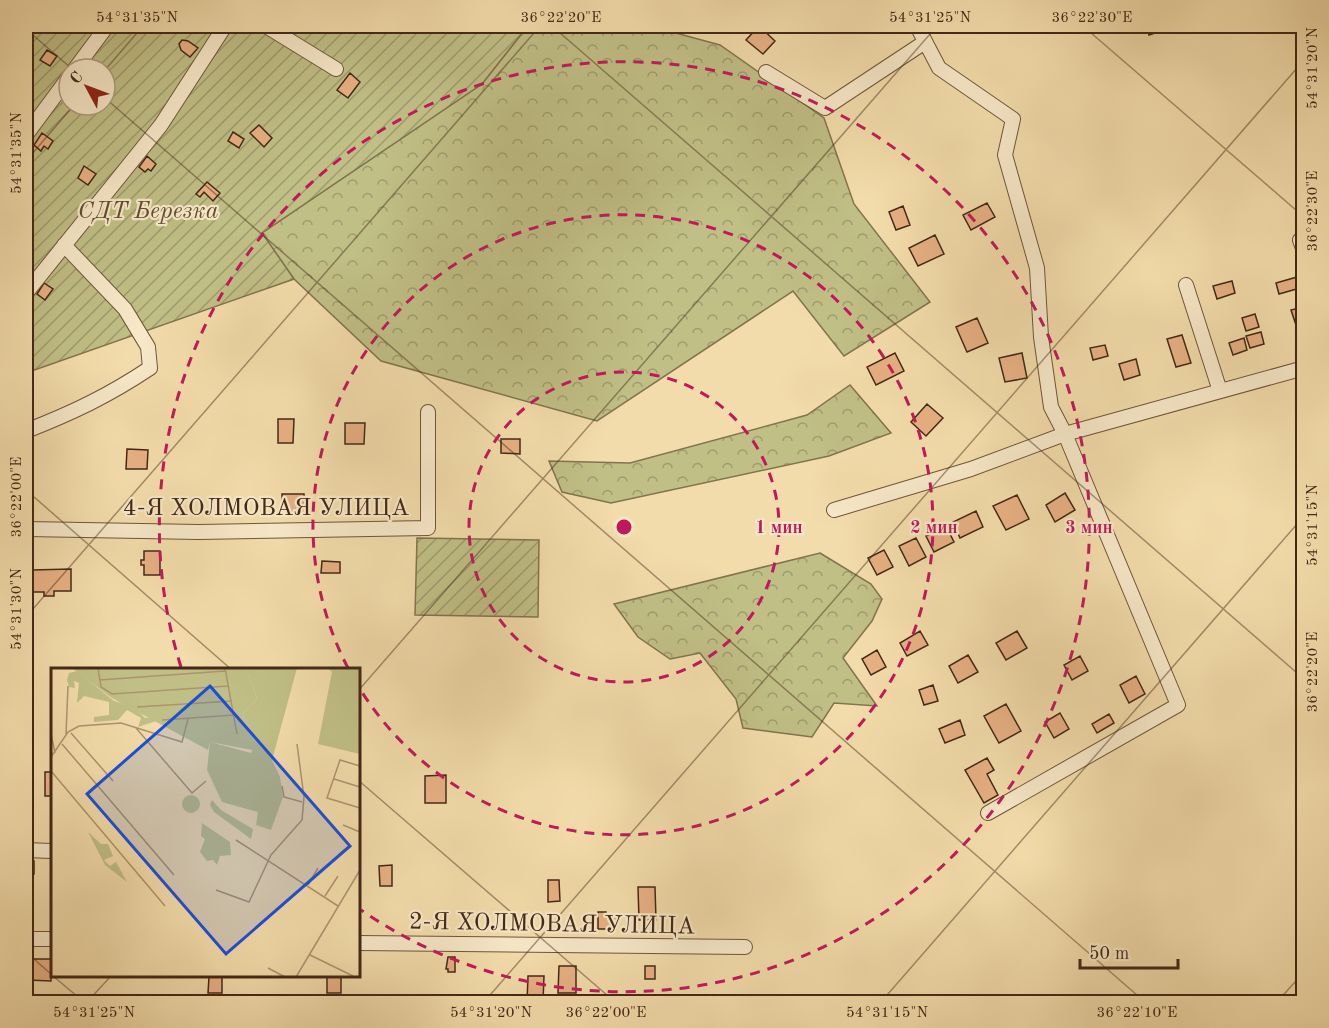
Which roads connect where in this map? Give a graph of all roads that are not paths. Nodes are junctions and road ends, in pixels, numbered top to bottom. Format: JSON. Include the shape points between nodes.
{"nodes":[{"id":1,"x":107,"y":26,"type":"edge"},
{"id":2,"x":225,"y":26,"type":"edge"},
{"id":3,"x":266,"y":26,"type":"edge"},
{"id":4,"x":917,"y":26,"type":"edge"},
{"id":5,"x":925,"y":42,"type":"junction"},
{"id":6,"x":84,"y":57,"type":"edge"},
{"id":7,"x":336,"y":69,"type":"dead end"},
{"id":8,"x":766,"y":72,"type":"dead end"},
{"id":9,"x":57,"y":93,"type":"edge"},
{"id":10,"x":26,"y":135,"type":"edge"},
{"id":11,"x":64,"y":245,"type":"junction"},
{"id":12,"x":1186,"y":285,"type":"dead end"},
{"id":13,"x":26,"y":293,"type":"edge"},
{"id":14,"x":1304,"y":368,"type":"edge"},
{"id":15,"x":1220,"y":391,"type":"junction"},
{"id":16,"x":428,"y":412,"type":"dead end"},
{"id":17,"x":26,"y":431,"type":"edge"},
{"id":18,"x":1065,"y":434,"type":"junction"},
{"id":19,"x":834,"y":510,"type":"dead end"},
{"id":20,"x":26,"y":529,"type":"edge"},
{"id":21,"x":987,"y":813,"type":"dead end"},
{"id":22,"x":26,"y":850,"type":"edge"},
{"id":23,"x":51,"y":851,"type":"dead end"},
{"id":24,"x":26,"y":939,"type":"edge"},
{"id":25,"x":51,"y":939,"type":"edge"},
{"id":26,"x":360,"y":943,"type":"edge"},
{"id":27,"x":745,"y":947,"type":"dead end"}],
"edges":[{"from":1,"to":6,"type":"street"},
{"from":2,"to":11,"type":"street","via":[[161,125]]},
{"from":3,"to":7,"type":"street"},
{"from":4,"to":5,"type":"street"},
{"from":5,"to":8,"type":"street","via":[[825,108]]},
{"from":5,"to":18,"type":"street","via":[[939,68],[1013,118],[1005,155],[1036,268],[1051,407]]},
{"from":9,"to":10,"type":"street"},
{"from":11,"to":13,"type":"street"},
{"from":11,"to":17,"type":"street","via":[[125,309],[148,347],[150,368],[76,411]]},
{"from":12,"to":15,"type":"street"},
{"from":14,"to":15,"type":"street"},
{"from":15,"to":18,"type":"street"},
{"from":16,"to":20,"type":"street","name":"4-Я ХОЛМОВАЯ УЛИЦА","via":[[428,528],[199,532]]},
{"from":18,"to":19,"type":"street","via":[[971,469]]},
{"from":18,"to":21,"type":"street","via":[[1178,705]]},
{"from":22,"to":23,"type":"street"},
{"from":24,"to":25,"type":"street"},
{"from":26,"to":27,"type":"street","name":"2-Я ХОЛМОВАЯ УЛИЦА"}]}
